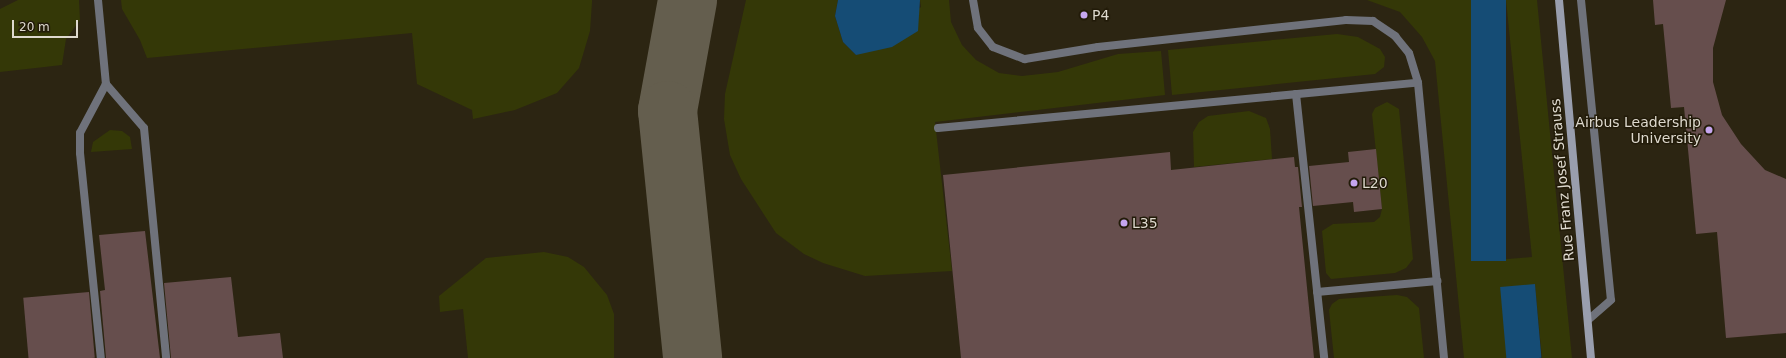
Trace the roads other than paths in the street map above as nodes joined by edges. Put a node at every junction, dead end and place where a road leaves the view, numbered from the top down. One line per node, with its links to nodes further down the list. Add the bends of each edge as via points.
1 (98, 0): 6 (lane)
2 (973, 0): 5 (lane, via 978,28 993,46 1025,59 1098,47 1338,20 1373,21 1395,36 1409,53)
3 (1559, 0): 11 (street, Rue Franz Josef Strauss)
4 (1581, 0): 11 (lane, via 1611,300)
5 (1418, 83): 7 (lane); 9 (lane)
6 (106, 84): 12 (lane, via 80,133); 13 (lane, via 144,128)
7 (1296, 94): 8 (lane); 10 (lane)
8 (938, 128)
9 (1437, 281): 10 (lane); 15 (lane)
10 (1317, 292): 14 (lane)
11 (1588, 320): 16 (street, Rue Franz Josef Strauss)
12 (101, 358)
13 (166, 358)
14 (1324, 358)
15 (1444, 358)
16 (1591, 358)

